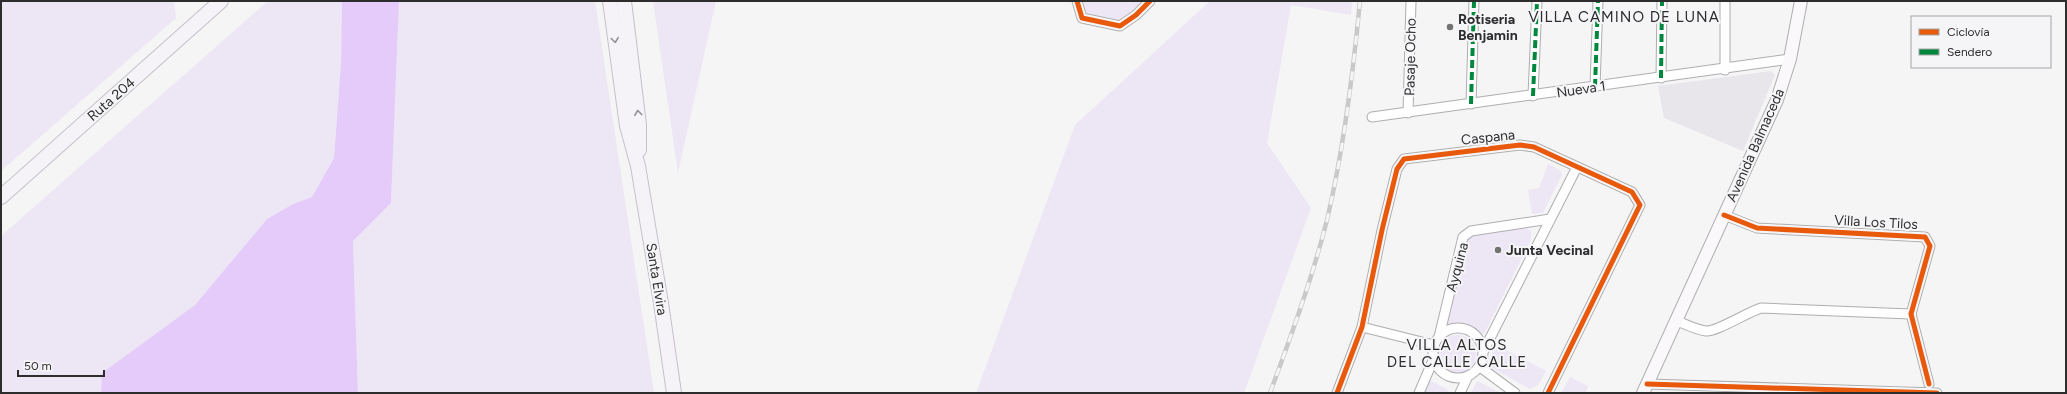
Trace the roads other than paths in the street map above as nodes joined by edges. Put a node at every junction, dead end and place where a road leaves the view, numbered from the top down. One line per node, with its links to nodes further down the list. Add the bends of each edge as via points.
1 (221, 1): 23 (main road, Ruta 204)
2 (610, 1): 21 (main road, Santa Elvira, one-way to 21, via 627,126)
3 (624, 1): 21 (main road, Santa Elvira, one-way to 3, via 639,125)
4 (1077, 1): 5 (street, via 1082,18 1120,26)
5 (1150, 1)
6 (1411, 1): 19 (street, Pasaje Ocho)
7 (1474, 1): 18 (street)
8 (1537, 1): 17 (street)
9 (1598, 1): 16 (street)
10 (1662, 1): 15 (street)
11 (1725, 1): 14 (street)
12 (1801, 1): 13 (main road, Avenida Balmaceda)
13 (1790, 59): 14 (street, Nueva 1); 24 (main road, Avenida Balmaceda, via 1776,100)
14 (1725, 70): 15 (street, Nueva 1)
15 (1661, 78): 16 (street, Nueva 1)
16 (1595, 87): 17 (street, Nueva 1)
17 (1534, 96): 18 (street, Nueva 1)
18 (1471, 104): 19 (street, Nueva 1)
19 (1408, 112): 20 (street, Nueva 1)
20 (1372, 117)
21 (638, 166): 36 (main road, Santa Elvira)
22 (1577, 167): 25 (street); 28 (street, Caspana, via 1534,147 1520,145 1404,159 1397,169); 41 (street, Caspana, via 1632,192 1640,205)
23 (1, 197)
24 (1724, 215): 26 (street, Villa Los Tilos, via 1757,228 1925,237 1930,246); 27 (main road, Avenida Balmaceda)
25 (1550, 219): 29 (street, Ayquina, via 1471,231 1463,237); 30 (street)
26 (1911, 314): 27 (street, via 1761,308 1712,331 1704,331); 34 (street)
27 (1675, 320): 35 (main road, Avenida Balmaceda)
28 (1362, 327): 29 (street); 37 (street, Caspana)
29 (1436, 341): 30 (street, via 1453,328 1461,328 1476,335); 31 (street)
30 (1484, 350): 32 (street)
31 (1434, 358): 33 (street, via 1438,369 1445,374 1454,378); 38 (street)
32 (1480, 367): 33 (street); 40 (street)
33 (1468, 376): 39 (street)
34 (1929, 384)
35 (1645, 388): 42 (street)
36 (674, 393)
37 (1337, 393)
38 (1419, 393)
39 (1460, 393)
40 (1515, 393)
41 (1548, 393)
42 (1937, 393)

